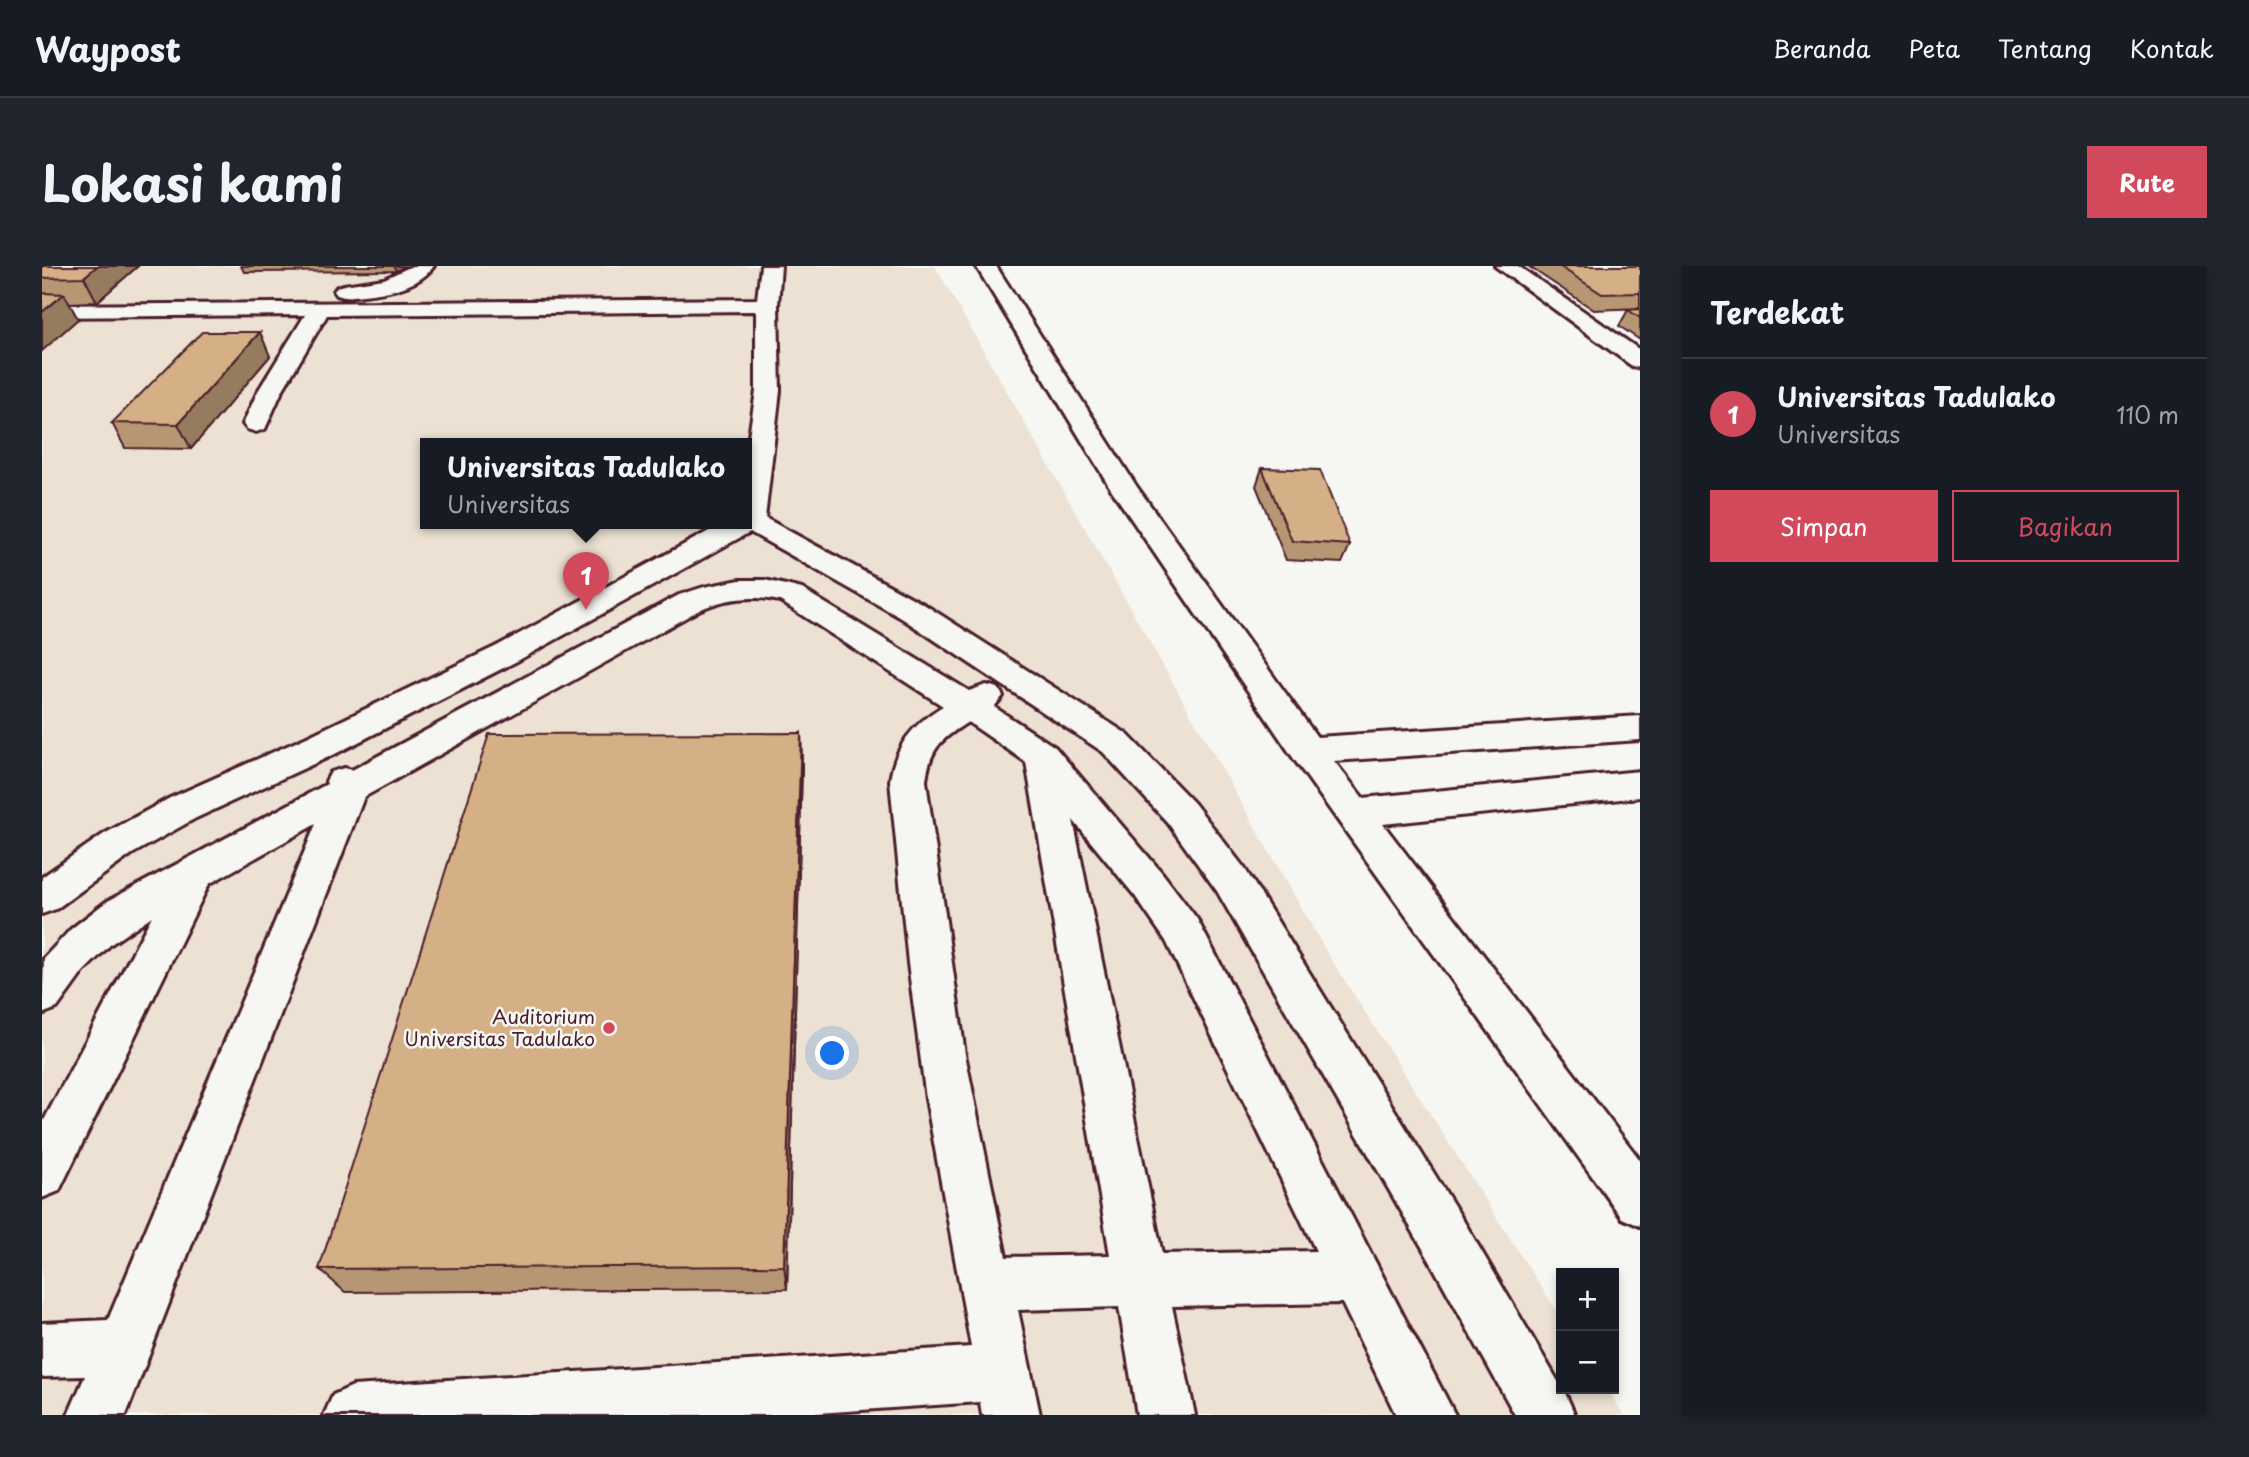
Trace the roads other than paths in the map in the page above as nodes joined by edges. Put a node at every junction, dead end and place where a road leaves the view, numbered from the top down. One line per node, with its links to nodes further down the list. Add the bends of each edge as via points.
1 (424, 266): 7 (street, via 414,276 375,287 263,302)
2 (771, 266): 5 (street)
3 (986, 266): 20 (street, via 1125,489)
4 (1505, 266): 10 (street)
5 (767, 305): 6 (street); 13 (street, via 768,391)
6 (320, 309): 7 (street); 12 (street, via 270,391)
7 (243, 310): 8 (street)
8 (42, 311)
9 (1616, 317): 10 (street)
10 (1581, 320): 11 (street)
11 (1640, 361)
12 (256, 424)
13 (752, 492)
14 (752, 526): 16 (street, via 914,612)
15 (736, 529): 19 (street, via 508,653)
16 (1015, 678): 17 (street); 40 (street, via 1115,743 1181,813 1231,880)
17 (968, 708): 21 (street); 23 (street, via 791,595 741,587 690,603); 32 (street, via 925,734 914,749 908,781 938,1026)
18 (1640, 728): 20 (street)
19 (320, 746): 23 (street); 26 (street, via 183,808 118,844)
20 (1307, 750): 24 (street)
21 (1042, 756): 30 (street, via 1182,931); 31 (street)
22 (1640, 784): 24 (street)
23 (349, 789): 25 (street); 33 (street)
24 (1354, 813): 29 (street)
25 (194, 874): 27 (street, via 88,937); 28 (street)
26 (42, 898)
27 (42, 995)
28 (42, 1174)
29 (1640, 1201)
30 (1356, 1276): 31 (street); 39 (street)
31 (1140, 1281): 32 (street); 38 (street)
32 (986, 1284): 35 (street)
33 (124, 1347): 34 (street); 36 (street)
34 (42, 1350)
35 (1007, 1394): 37 (street)
36 (97, 1415)
37 (353, 1415)
38 (1166, 1415)
39 (1426, 1415)
40 (1546, 1415)

